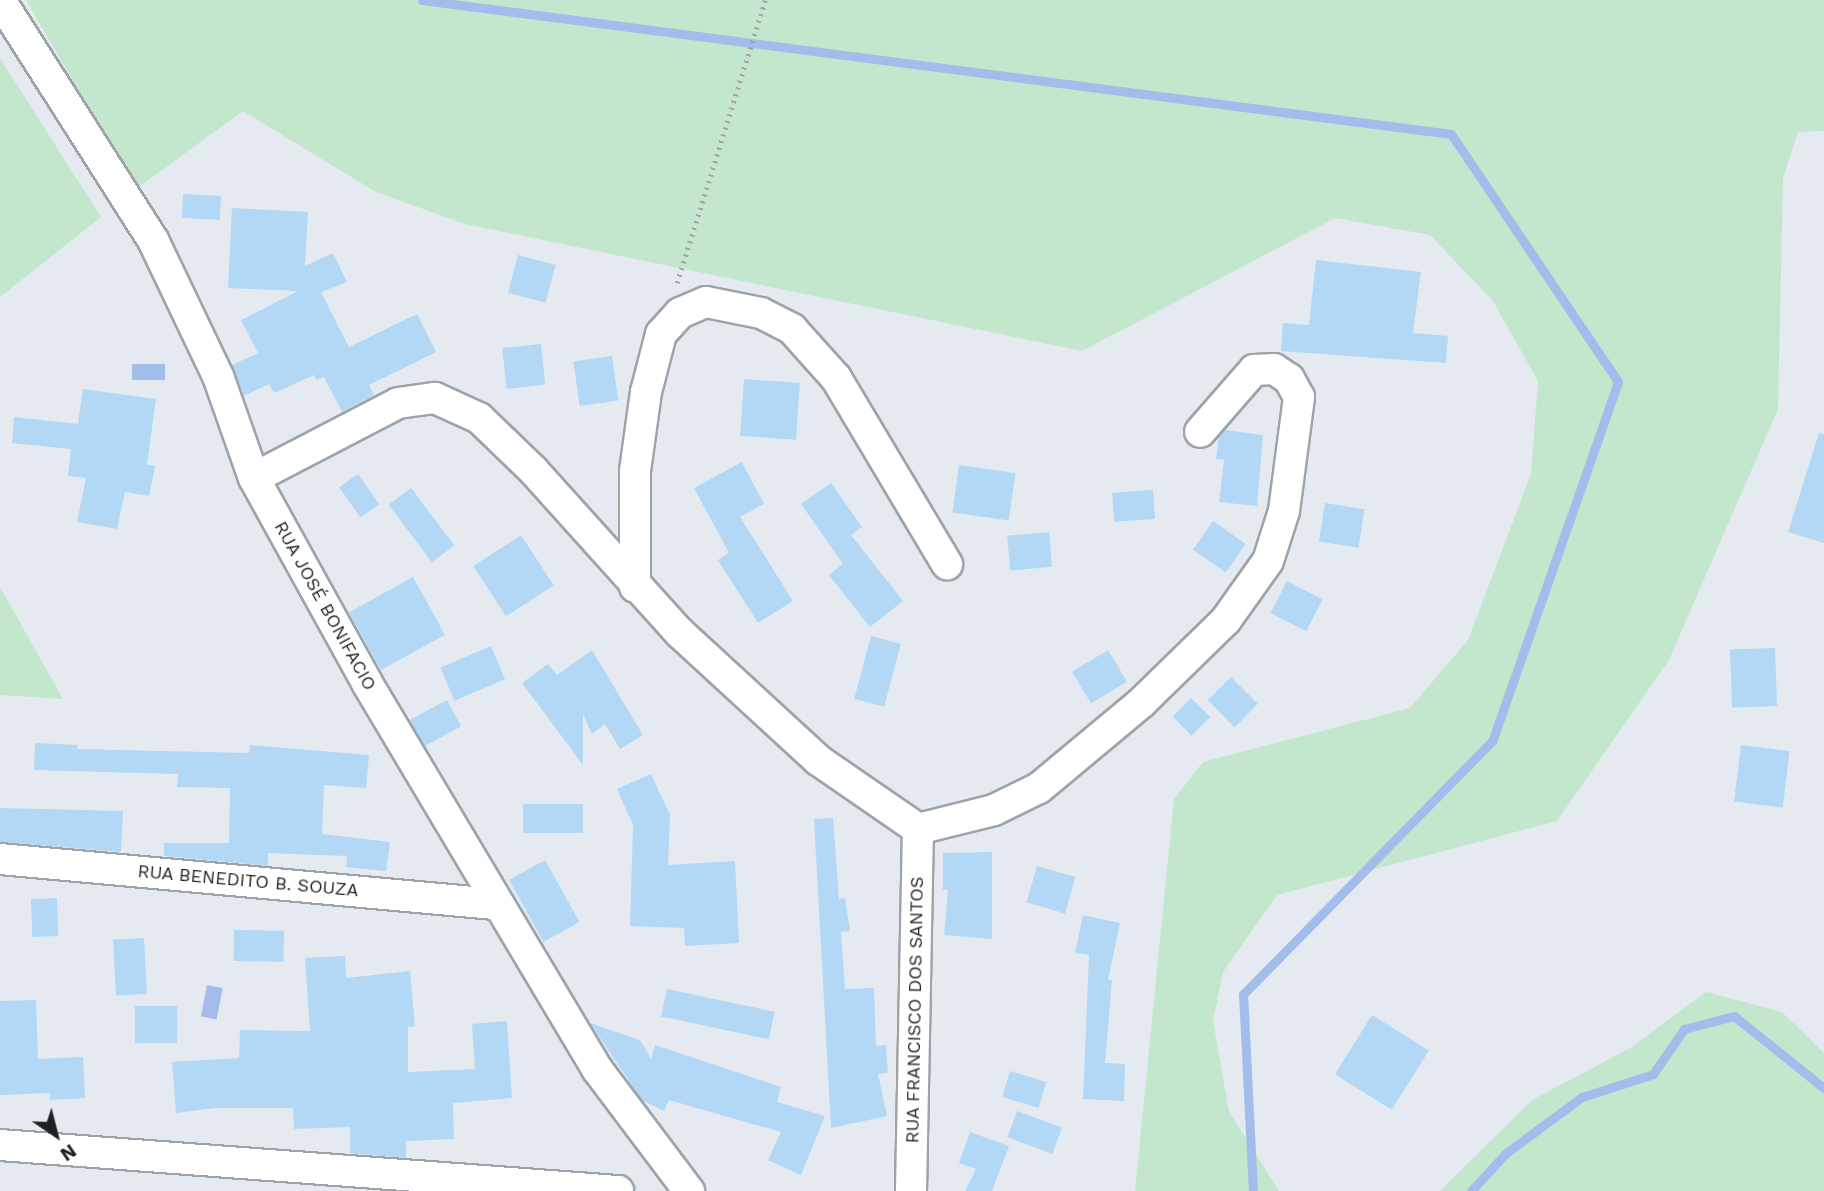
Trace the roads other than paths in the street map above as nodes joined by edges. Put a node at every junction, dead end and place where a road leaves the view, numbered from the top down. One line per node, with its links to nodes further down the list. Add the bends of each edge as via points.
1 (0, 0): 3 (street, RUA JOSÉ BONIFACIO, via 153,240 218,376)
2 (1200, 432): 6 (street, via 1254,370 1273,369 1289,379 1298,397 1284,511 1272,548 1226,620 1140,703 1039,788 994,810)
3 (254, 478): 5 (street, via 398,403 435,398 479,418); 8 (street, RUA JOSÉ BONIFACIO)
4 (947, 564): 5 (street, via 836,378 792,328 761,313 706,302 680,313 661,334 646,392 635,471)
5 (635, 587): 6 (street, via 818,760)
6 (918, 829): 12 (street, RUA FRANCISCO DOS SANTOS)
7 (0, 859): 8 (street, RUA BENEDITO B. SOUZA)
8 (496, 904): 11 (street, RUA JOSÉ BONIFACIO, via 597,1069)
9 (0, 1145): 10 (street)
10 (618, 1191)
11 (689, 1191)
12 (911, 1191)

